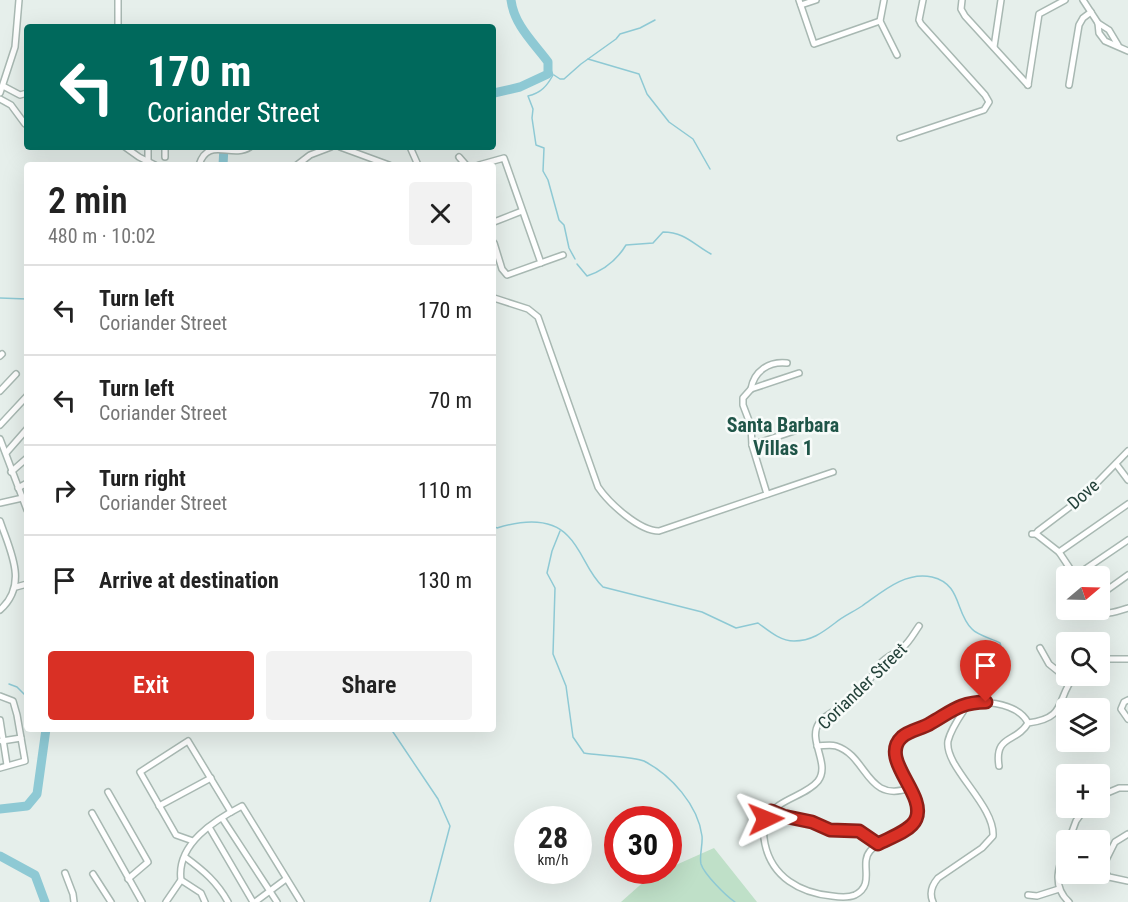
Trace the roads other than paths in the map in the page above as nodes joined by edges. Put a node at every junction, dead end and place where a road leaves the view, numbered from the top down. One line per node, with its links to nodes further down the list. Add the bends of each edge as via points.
1 (19, 0): 19 (street, via 15,47)
2 (118, 0): 14 (street)
3 (816, 0): 10 (street)
4 (884, 0): 12 (street)
5 (923, 0): 26 (street, via 921,24 985,95 989,105)
6 (962, 0): 16 (street, via 965,16)
7 (1001, 0): 16 (street)
8 (1065, 0): 16 (street, via 1039,14 1028,85)
9 (1083, 0): 11 (street)
10 (800, 2): 12 (street, via 814,44)
11 (1091, 12): 13 (street); 20 (street, via 1078,25)
12 (880, 21): 18 (street)
13 (1098, 23): 15 (street, via 1110,30); 15 (street, via 1105,41)
14 (118, 24)
15 (1118, 45): 17 (street)
16 (994, 47)
17 (1128, 51)
18 (897, 56)
19 (3, 76): 21 (street)
20 (1069, 85)
21 (3, 86): 22 (street); 23 (street)
22 (0, 93)
23 (24, 94)
24 (0, 99): 25 (street)
25 (24, 122)
26 (900, 138)
27 (129, 150): 37 (street)
28 (148, 150): 37 (street)
29 (165, 150): 35 (street)
30 (210, 150): 38 (street)
31 (223, 150): 32 (street)
32 (240, 150)
33 (323, 150): 39 (street)
34 (348, 150): 40 (street)
35 (165, 157)
36 (459, 157): 41 (street)
37 (148, 161)
38 (200, 162)
39 (301, 162)
40 (381, 162)
41 (463, 162)
42 (490, 162): 43 (street, via 504,158)
43 (522, 211): 44 (street); 47 (street)
44 (496, 221)
45 (496, 250): 48 (street)
46 (563, 255): 47 (street)
47 (541, 263): 48 (street, via 507,275)
48 (502, 269): 49 (street)
49 (496, 272)
50 (496, 299): 71 (street, via 528,309 538,317 598,487 639,525 659,531)
51 (787, 363): 54 (street, via 778,362 758,371)
52 (799, 373): 54 (street)
53 (16, 374): 55 (street)
54 (751, 389): 61 (street, via 743,398 743,405 751,426)
55 (0, 392)
56 (24, 399): 58 (street)
57 (815, 424): 61 (street)
58 (0, 425)
59 (24, 432): 63 (street)
60 (0, 439): 63 (street)
61 (752, 445): 71 (street)
62 (1128, 451): 65 (street, Dove)
63 (6, 453): 66 (street)
64 (24, 461): 66 (street)
65 (1116, 464): 68 (street); 78 (street, Dove, via 1083,497 1034,534)
66 (11, 472): 70 (street)
67 (833, 472): 71 (street)
68 (1128, 480)
69 (24, 485): 70 (street)
70 (18, 488): 72 (street)
71 (767, 494)
72 (24, 497)
73 (24, 498): 74 (street)
74 (0, 503)
75 (1128, 504): 78 (street)
76 (0, 521): 83 (street, via 14,566)
77 (1128, 540): 80 (street)
78 (1059, 552): 79 (street)
79 (1068, 566)
80 (1090, 566)
81 (1128, 575): 84 (street)
82 (24, 585): 83 (street)
83 (16, 587): 86 (street)
84 (1110, 588)
85 (1128, 608): 87 (street)
86 (0, 610)
87 (1110, 613)
88 (919, 626): 102 (street, Coriander Street, via 902,649 881,663 858,695 817,724)
89 (1040, 648): 92 (street)
90 (1110, 659): 91 (street)
91 (1128, 659)
92 (1056, 670)
93 (1068, 686): 99 (street, via 1055,714 1045,721)
94 (0, 696): 100 (street, via 12,701)
95 (1128, 700): 97 (street, via 1121,709)
96 (968, 704): 99 (street, via 999,705 1022,714); 107 (street, via 957,706 900,739 897,762); 140 (street, via 951,732 948,747 991,820 993,836 938,878 931,892)
97 (1128, 719)
98 (0, 720): 101 (street)
99 (1028, 723): 104 (street, via 999,749)
100 (21, 738): 101 (street); 103 (street, via 25,761)
101 (2, 741): 103 (street)
102 (817, 746): 107 (street, via 844,749 879,787 891,792); 112 (street, Coriander Street, via 821,764 818,780)
103 (7, 765): 105 (street)
104 (999, 766)
105 (0, 768)
106 (212, 778): 111 (street); 111 (street, via 188,741 140,772); 113 (street)
107 (910, 788): 119 (street, via 917,807 916,820)
108 (1128, 788): 110 (street)
109 (108, 792): 123 (street, via 148,862)
110 (1110, 792)
111 (159, 806): 118 (street, via 176,835)
112 (771, 811): 119 (street, via 830,830 859,831); 119 (street, via 763,828 770,862 783,877 813,892 841,897 856,894 866,882 869,852)
113 (231, 812): 115 (street); 124 (street, via 242,806)
114 (92, 813): 123 (street)
115 (222, 818): 116 (street); 129 (street)
116 (209, 827): 118 (street); 137 (street)
117 (1128, 834): 126 (street, via 1115,842 1104,864 1109,877)
118 (193, 842): 120 (street)
119 (878, 844)
120 (185, 857): 125 (street); 136 (street, via 209,874)
121 (65, 873): 131 (street)
122 (93, 874): 132 (street)
123 (128, 879): 133 (street)
124 (286, 879): 129 (street); 139 (street)
125 (181, 880): 134 (street); 135 (street, via 201,893)
126 (1128, 881)
127 (1059, 884): 128 (street)
128 (1059, 889): 130 (street); 141 (street)
129 (270, 890): 137 (street); 138 (street)
130 (1028, 895)
131 (74, 902)
132 (111, 902)
133 (142, 902)
134 (166, 902)
135 (205, 902)
136 (228, 902)
137 (254, 902)
138 (277, 902)
139 (301, 902)
140 (933, 902)
141 (1069, 902)

